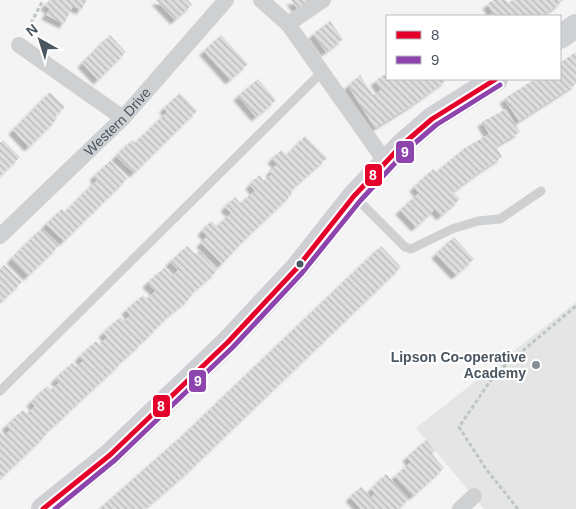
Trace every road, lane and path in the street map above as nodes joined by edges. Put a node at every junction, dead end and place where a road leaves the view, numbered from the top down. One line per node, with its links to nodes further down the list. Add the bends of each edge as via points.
1 (43, 0): 8 (path)
2 (226, 0): 11 (street, Western Drive)
3 (260, 0): 5 (street)
4 (323, 0): 5 (street)
5 (288, 24): 9 (street)
6 (576, 26): 7 (main road)
7 (561, 37)
8 (19, 45): 11 (street)
9 (321, 73): 12 (street); 17 (lane)
10 (494, 80): 12 (main road, via 432,119)
11 (123, 118): 15 (street, Western Drive)
12 (385, 162): 14 (main road)
13 (541, 191): 14 (lane, via 500,219 478,221 452,229 410,249)
14 (354, 196): 19 (main road, via 297,268 228,342 110,455)
15 (0, 236)
16 (576, 306): 21 (path, via 495,374 460,427 486,469)
17 (0, 391)
18 (474, 496): 20 (street)
19 (43, 509)
20 (460, 509)
21 (518, 509)

